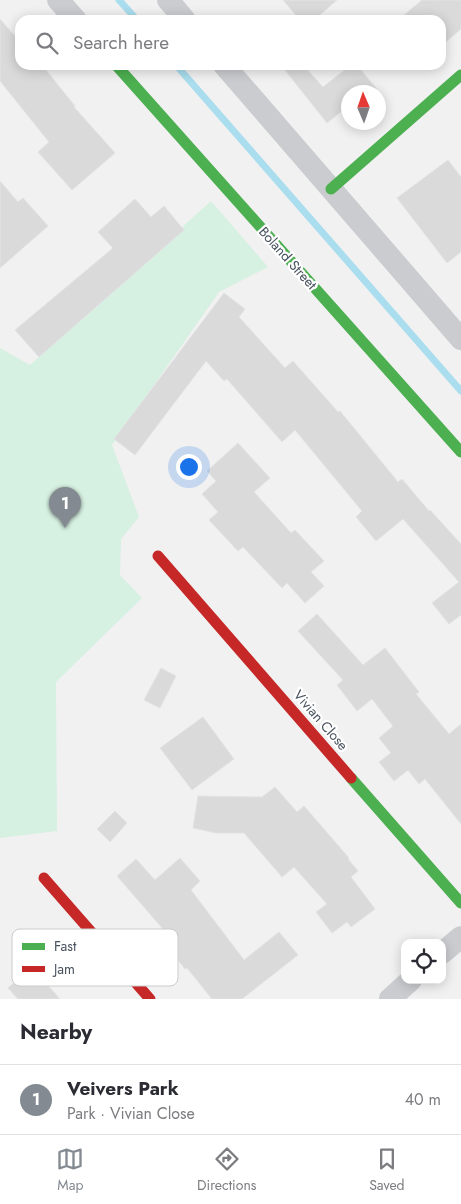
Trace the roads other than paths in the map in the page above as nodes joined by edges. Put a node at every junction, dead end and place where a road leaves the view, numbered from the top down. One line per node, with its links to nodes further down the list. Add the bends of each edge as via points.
1 (58, 0): 3 (street)
2 (168, 0): 4 (street)
3 (72, 15)
4 (181, 15)
5 (120, 70): 10 (street, Boland Street)
6 (228, 70): 8 (street)
7 (461, 75): 8 (street)
8 (331, 189): 9 (street)
9 (461, 339)
10 (461, 452)
11 (158, 556): 13 (street, Vivian Close)
12 (44, 878): 14 (street)
13 (461, 903)
14 (89, 929)
15 (461, 937): 16 (street)
16 (446, 950)
17 (407, 984): 20 (street)
18 (139, 986): 19 (street)
19 (150, 999)
20 (390, 999)

